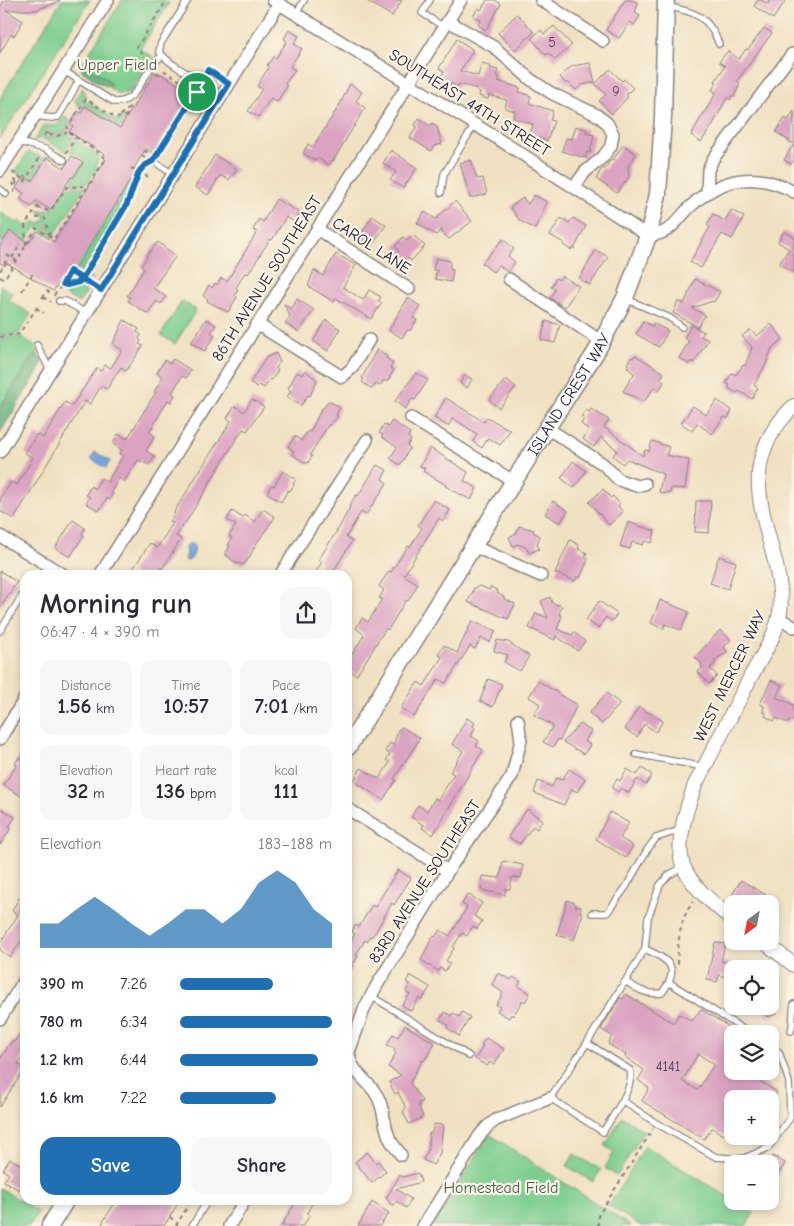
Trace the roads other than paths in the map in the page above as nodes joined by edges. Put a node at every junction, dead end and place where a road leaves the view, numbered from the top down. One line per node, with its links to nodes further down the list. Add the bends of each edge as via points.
1 (108, 0): 15 (street)
2 (188, 0): 14 (lane, via 159,47)
3 (304, 0): 9 (lane)
4 (430, 0): 10 (lane, via 422,13)
5 (462, 0): 10 (street, 86TH AVENUE SOUTHEAST)
6 (541, 0): 11 (street)
7 (278, 1): 9 (street, SOUTHEAST 44TH STREET); 19 (street)
8 (666, 3): 12 (lane, via 696,14 710,26); 33 (main road, ISLAND CREST WAY, via 658,194)
9 (296, 14): 18 (street, SOUTHEAST 44TH STREET)
10 (446, 24): 18 (street, 86TH AVENUE SOUTHEAST); 26 (street, via 494,47 551,93 607,122 613,134 611,146)
11 (604, 42)
12 (719, 44)
13 (792, 54): 28 (street, via 713,158 708,170)
14 (162, 56): 16 (lane, via 198,79); 17 (lane, via 153,63 127,100 114,102)
15 (64, 71): 17 (lane); 20 (street)
16 (203, 78): 19 (lane, via 208,70); 25 (lane, via 153,161)
17 (79, 80): 20 (lane, via 55,118)
18 (409, 82): 21 (street, SOUTHEAST 44TH STREET); 32 (street, 86TH AVENUE SOUTHEAST)
19 (229, 84): 25 (street)
20 (35, 116): 22 (street)
21 (476, 124): 26 (street, SOUTHEAST 44TH STREET); 30 (lane, via 444,174)
22 (18, 142): 23 (lane, via 46,149); 24 (street)
23 (64, 160)
24 (0, 171)
25 (173, 174): 38 (street)
26 (574, 187): 33 (street, SOUTHEAST 44TH STREET)
27 (0, 189): 31 (lane)
28 (707, 192): 29 (street, via 732,181 750,179 778,184); 33 (street, via 669,230)
29 (794, 192)
30 (440, 193)
31 (6, 194)
32 (317, 229): 35 (street, CAROL LANE); 39 (street, 86TH AVENUE SOUTHEAST)
33 (648, 236): 36 (main road, ISLAND CREST WAY)
34 (509, 279): 42 (street)
35 (409, 289)
36 (625, 298): 40 (lane, via 670,318); 42 (main road, ISLAND CREST WAY)
37 (59, 302): 38 (lane, via 65,300)
38 (86, 313): 44 (street)
39 (257, 324): 41 (street, via 342,377 352,368); 55 (street, 86TH AVENUE SOUTHEAST)
40 (682, 327)
41 (369, 340)
42 (602, 342): 47 (main road, ISLAND CREST WAY)
43 (37, 346): 44 (lane)
44 (51, 371): 49 (street)
45 (794, 406): 59 (street, WEST MERCER WAY, via 773,430 762,452 758,476 778,576)
46 (411, 418): 50 (street)
47 (547, 428): 50 (main road, ISLAND CREST WAY); 51 (street, via 603,464 619,480 637,486)
48 (367, 440): 56 (street)
49 (0, 452)
50 (513, 481): 53 (main road, ISLAND CREST WAY)
51 (645, 484)
52 (0, 536): 54 (street)
53 (473, 546): 57 (street); 65 (main road, ISLAND CREST WAY)
54 (56, 570)
55 (103, 570)
56 (283, 570)
57 (541, 576)
58 (20, 599): 61 (lane)
59 (779, 618): 60 (street); 67 (street, WEST MERCER WAY)
60 (794, 627)
61 (0, 631)
62 (20, 706): 64 (street)
63 (518, 720): 71 (street, 83RD AVENUE SOUTHEAST, via 521,740 512,776)
64 (0, 739)
65 (352, 740)
66 (636, 754): 67 (lane)
67 (704, 767): 69 (street, WEST MERCER WAY, via 686,807)
68 (352, 811): 71 (street)
69 (682, 830): 70 (street, WEST MERCER WAY); 73 (lane, via 656,838 607,913)
70 (683, 867): 72 (street, via 701,892); 74 (lane, via 660,885 648,918)
71 (448, 871): 80 (street, 83RD AVENUE SOUTHEAST)
72 (724, 911)
73 (592, 914)
74 (645, 949): 77 (lane); 78 (lane, via 669,963)
75 (775, 950): 76 (street)
76 (794, 965)
77 (625, 981): 78 (lane, via 651,995 662,993); 86 (lane)
78 (670, 983): 83 (lane)
79 (20, 987): 82 (street)
80 (371, 996): 85 (street, 83RD AVENUE SOUTHEAST); 88 (lane)
81 (794, 1004): 84 (lane)
82 (0, 1019)
83 (737, 1025)
84 (791, 1030)
85 (352, 1043)
86 (587, 1043): 90 (lane); 90 (lane, via 631,1073 626,1092 603,1132)
87 (779, 1052): 91 (lane, via 789,1082 790,1118 768,1148 742,1158 716,1157)
88 (469, 1056)
89 (352, 1063): 92 (street, 83RD AVENUE SOUTHEAST, via 376,1093 390,1140)
90 (550, 1098): 96 (street, via 488,1126)
91 (626, 1103)
92 (401, 1155)
93 (63, 1205): 97 (main road)
94 (205, 1205): 98 (lane)
95 (242, 1205): 99 (street)
96 (427, 1225)
97 (50, 1226)
98 (192, 1226)
99 (229, 1226)

